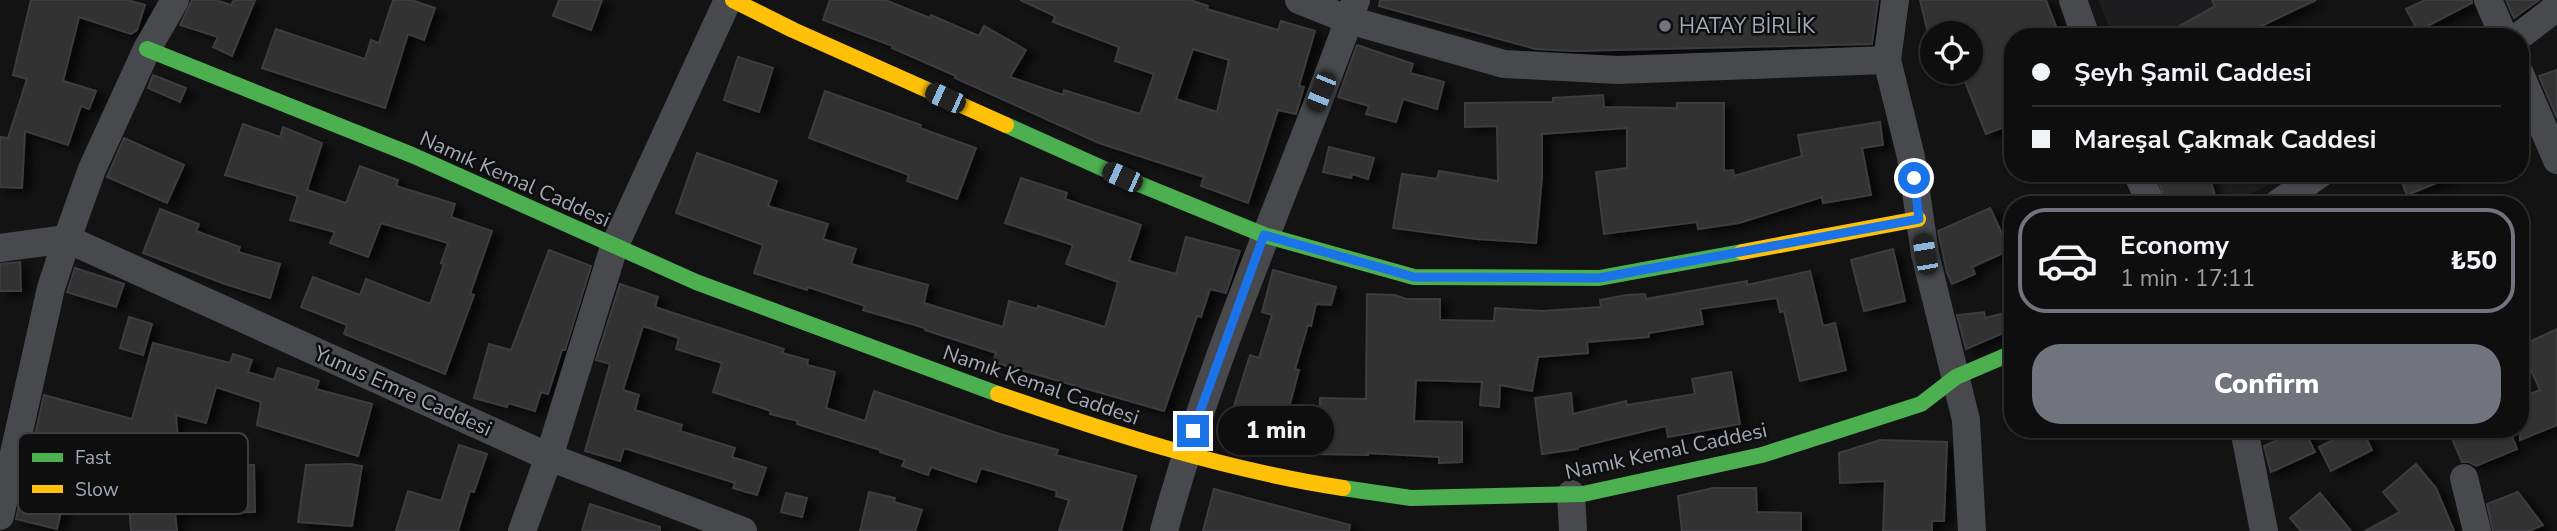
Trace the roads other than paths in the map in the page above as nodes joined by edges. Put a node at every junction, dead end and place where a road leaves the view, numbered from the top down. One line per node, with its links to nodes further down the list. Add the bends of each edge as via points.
1 (176, 0): 12 (street)
2 (730, 0): 19 (street, via 1109,171); 21 (street)
3 (1299, 0): 8 (street)
4 (1895, 0): 13 (street)
5 (2073, 0): 9 (street)
6 (2488, 0): 10 (street)
7 (2557, 7): 11 (street)
8 (1353, 10): 13 (street, via 1504,64 1618,70); 19 (street)
9 (2083, 28)
10 (2500, 28)
11 (2529, 29)
12 (148, 49): 20 (street, via 92,169); 21 (street, Namık Kemal Caddesi, via 412,155)
13 (1887, 60): 18 (street, via 1911,157)
14 (2529, 95): 15 (street)
15 (2557, 160)
16 (2308, 182): 17 (street)
17 (2289, 196)
18 (1919, 219): 19 (street, via 1599,278 1414,277); 24 (street)
19 (1264, 235): 28 (street)
20 (67, 239): 22 (street); 25 (street, via 51,288); 29 (street, Yunus Emre Caddesi)
21 (614, 247): 28 (street, Namık Kemal Caddesi, via 1000,396); 29 (street)
22 (0, 248)
23 (2004, 356): 24 (street, Namık Kemal Caddesi)
24 (1956, 377): 31 (street, Namık Kemal Caddesi, via 1921,404 1762,455); 37 (street, via 1966,420)
25 (19, 433)
26 (18, 436): 32 (street)
27 (2246, 438): 38 (street)
28 (1184, 455): 31 (street, Namık Kemal Caddesi, via 1307,482 1411,498); 35 (street)
29 (549, 457): 33 (street); 34 (street, Yunus Emre Caddesi)
30 (2464, 478): 39 (street)
31 (1570, 494): 36 (street)
32 (0, 516)
33 (522, 531)
34 (743, 531)
35 (1164, 531)
36 (1573, 531)
37 (1972, 531)
38 (2264, 531)
39 (2477, 531)

